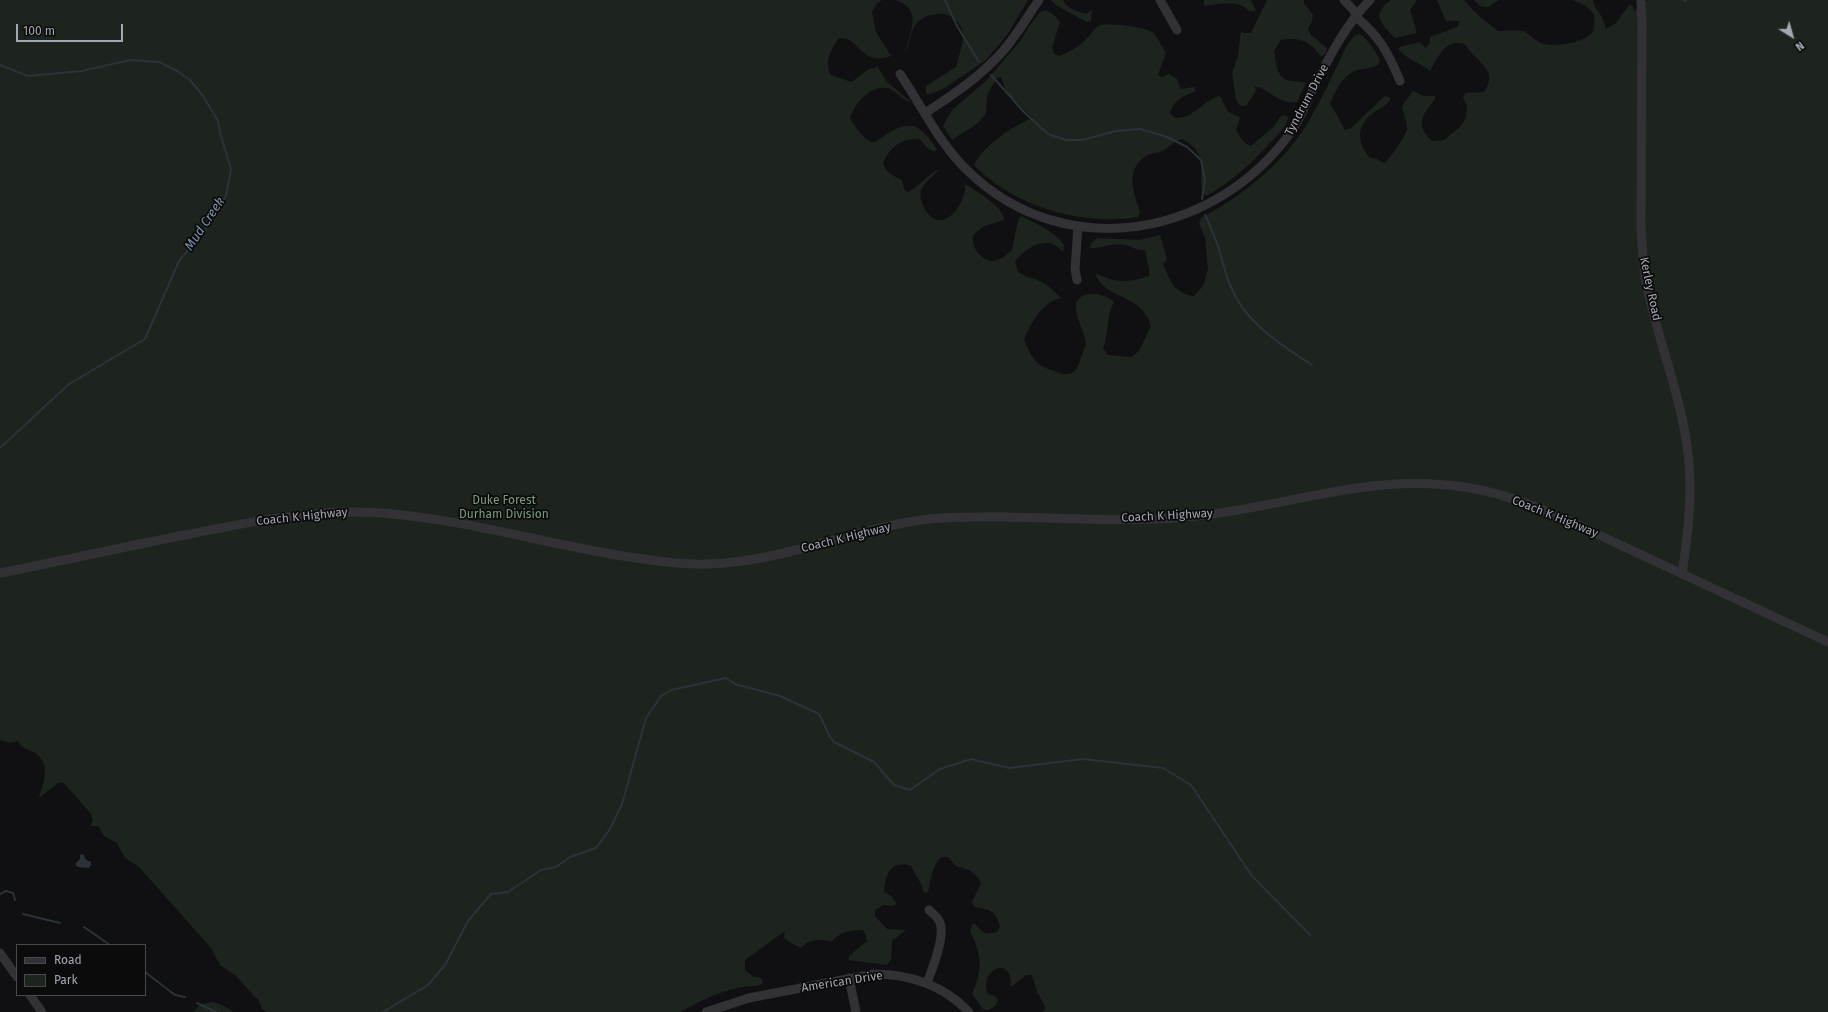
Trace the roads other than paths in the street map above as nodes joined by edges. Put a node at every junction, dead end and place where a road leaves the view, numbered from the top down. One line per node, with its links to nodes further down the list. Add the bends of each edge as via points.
1 (1039, 0): 10 (street, via 992,63)
2 (1160, 0): 7 (street)
3 (1344, 0): 6 (street)
4 (1370, 0): 6 (street, Tyndrum Drive)
5 (1641, 0): 14 (street, Kerley Road, via 1642,248 1648,290 1683,421 1688,454 1689,517)
6 (1356, 15): 9 (street, via 1384,46); 11 (street, Tyndrum Drive, via 1336,47 1294,129 1269,160 1238,186 1207,205 1163,222 1126,228)
7 (1177, 30)
8 (900, 74): 10 (street, Tyndrum Drive)
9 (1400, 81)
10 (926, 113): 11 (street, Tyndrum Drive, via 948,148 977,179 1020,207)
11 (1078, 226): 12 (street, via 1075,269)
12 (1077, 280)
13 (0, 573): 14 (street, Coach K Highway, via 235,525 321,513 404,515 515,534 604,553 662,562 703,564 753,560 882,528 930,519 969,517 1158,520 1223,513 1367,486 1425,483 1468,488 1548,511)
14 (1682, 574): 15 (street, Coach K Highway)
15 (1828, 642)
16 (929, 910): 20 (street, via 938,919 941,930 940,943)
17 (1, 957): 18 (street)
18 (16, 976)
19 (849, 978): 20 (street, American Drive, via 891,974); 23 (street, American Drive, via 749,998); 24 (street)
20 (927, 983): 25 (street, American Drive, via 944,991)
21 (31, 996): 22 (street)
22 (42, 1012)
23 (706, 1012)
24 (856, 1012)
25 (970, 1012)

